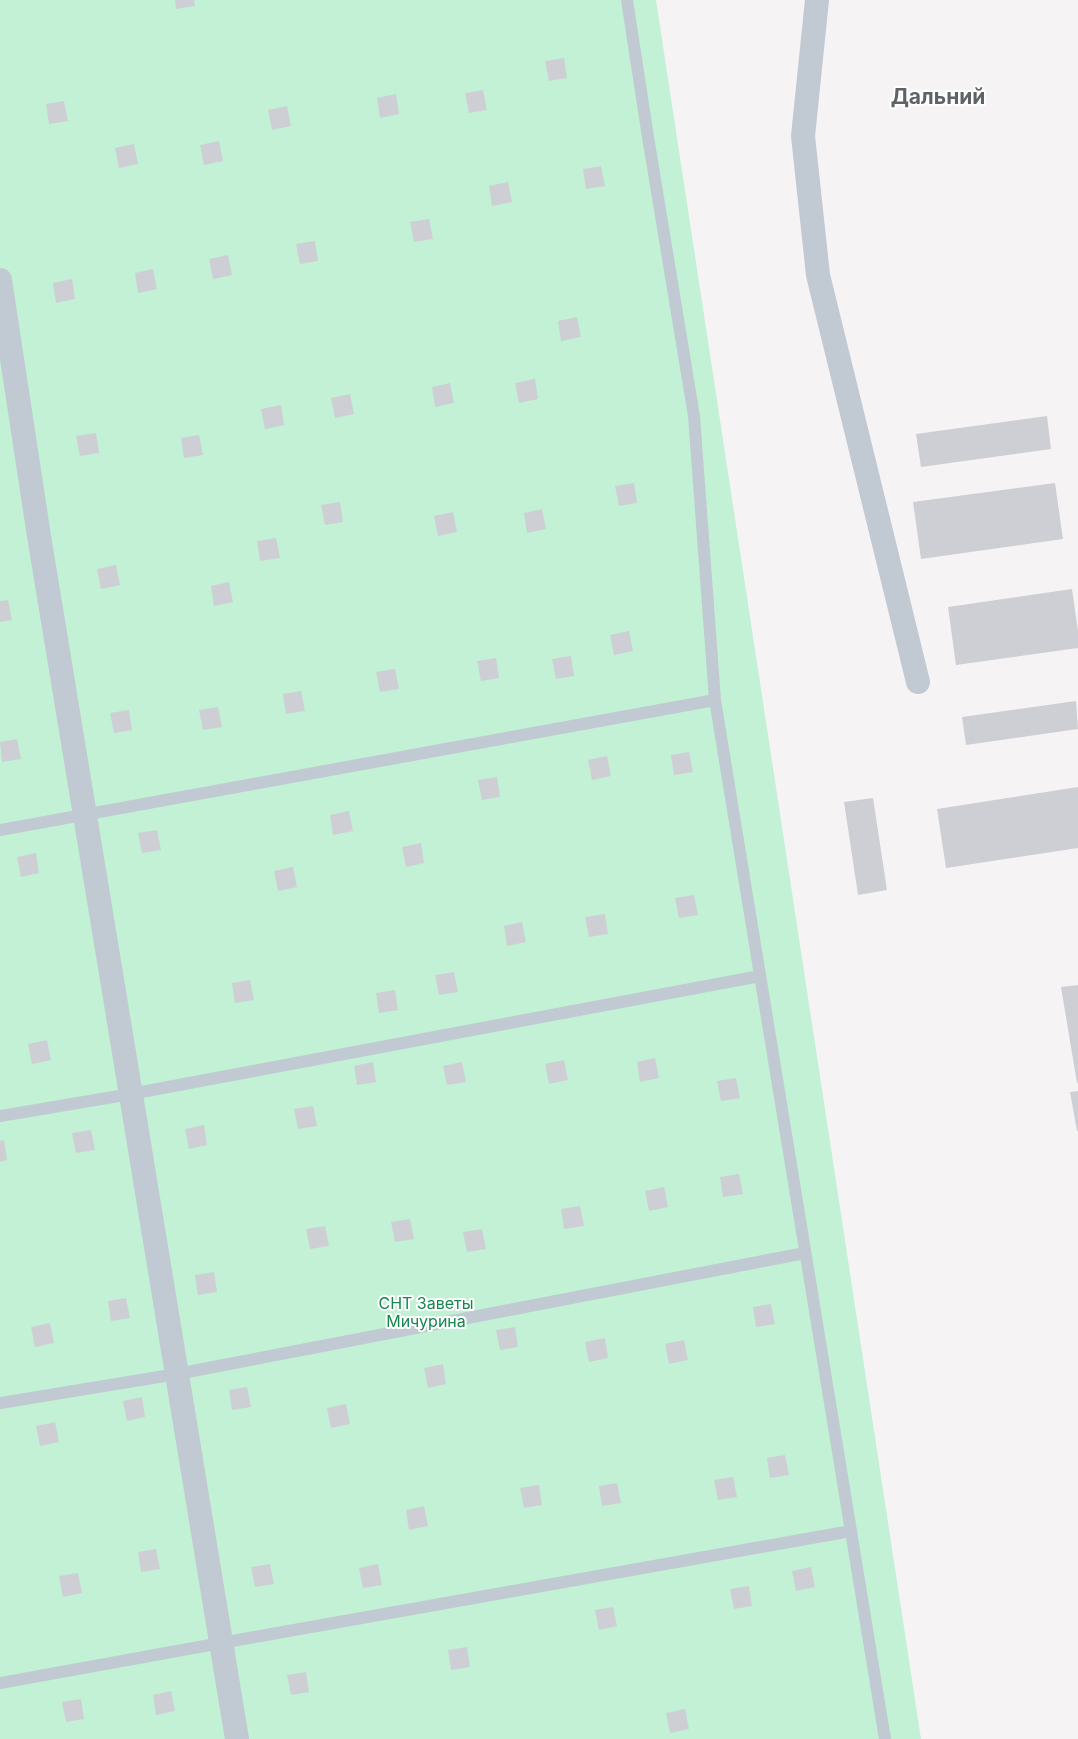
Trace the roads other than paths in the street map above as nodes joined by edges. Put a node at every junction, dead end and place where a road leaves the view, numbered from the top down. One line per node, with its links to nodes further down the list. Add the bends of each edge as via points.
1 (627, 0): 5 (lane, via 694,416)
2 (817, 0): 4 (street, via 803,136 818,275)
3 (0, 280): 6 (street)
4 (918, 682)
5 (715, 700): 6 (lane); 8 (lane)
6 (85, 815): 7 (lane); 9 (street)
7 (0, 830)
8 (760, 976): 9 (lane); 11 (lane)
9 (131, 1094): 10 (lane); 12 (street)
10 (0, 1116)
11 (805, 1253): 12 (lane); 14 (lane)
12 (177, 1374): 13 (lane); 15 (street)
13 (0, 1403)
14 (851, 1531): 15 (lane); 18 (lane)
15 (221, 1642): 16 (lane); 17 (street)
16 (0, 1684)
17 (237, 1739)
18 (885, 1739)

